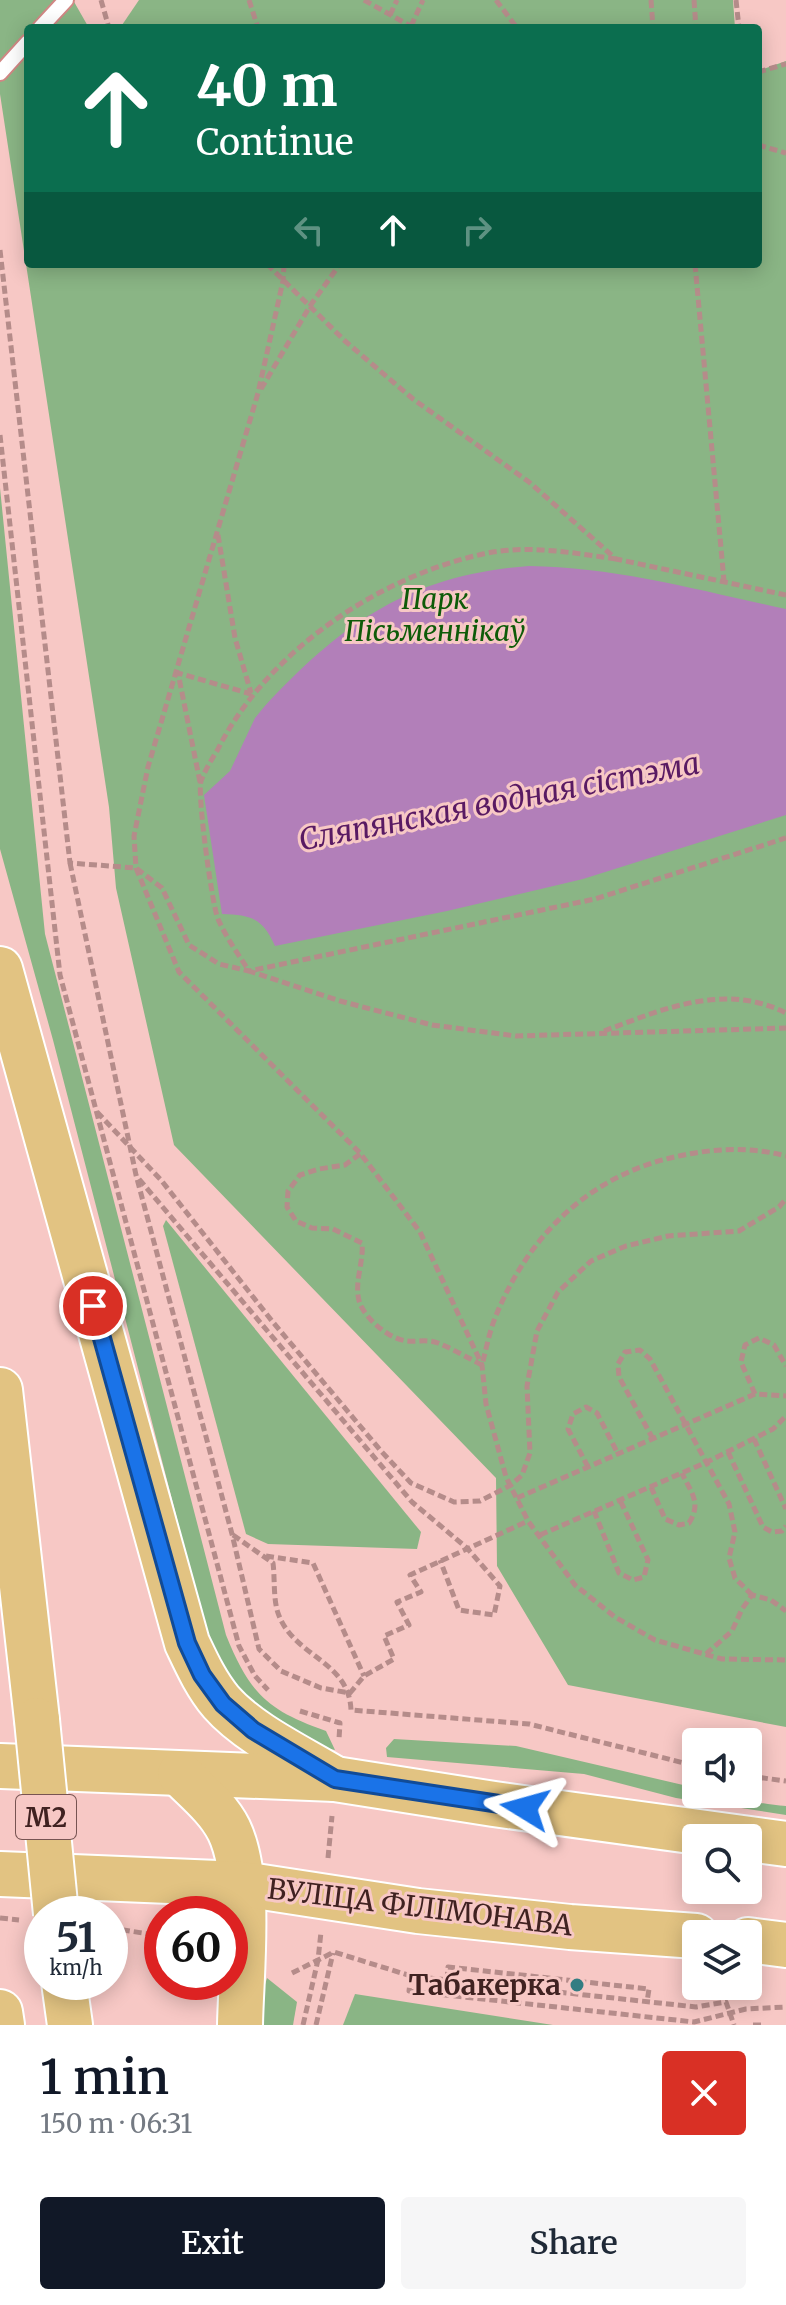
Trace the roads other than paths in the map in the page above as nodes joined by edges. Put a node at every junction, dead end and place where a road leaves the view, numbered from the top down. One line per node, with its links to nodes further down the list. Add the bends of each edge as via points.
1 (66, 0): 2 (lane)
2 (44, 24)
3 (24, 46): 4 (lane)
4 (0, 73)
5 (0, 969): 9 (main road, via 187,1643 223,1704 253,1730)
6 (0, 1390): 13 (main road, М2, bridge)
7 (0, 1766): 8 (main road)
8 (180, 1774): 9 (main road); 12 (main road, via 228,1827)
9 (335, 1779): 10 (main road)
10 (786, 1844)
11 (0, 1874): 12 (main road, ВУЛІЦА ФІЛІМОНАВА)
12 (242, 1884): 14 (main road, ВУЛІЦА ФІЛІМОНАВА, via 418,1911); 21 (main road)
13 (54, 1896)
14 (682, 1935)
15 (762, 1942): 16 (main road)
16 (786, 1945)
17 (67, 2000): 20 (main road)
18 (0, 2012): 19 (main road)
19 (2, 2025)
20 (70, 2025)
21 (240, 2025)

